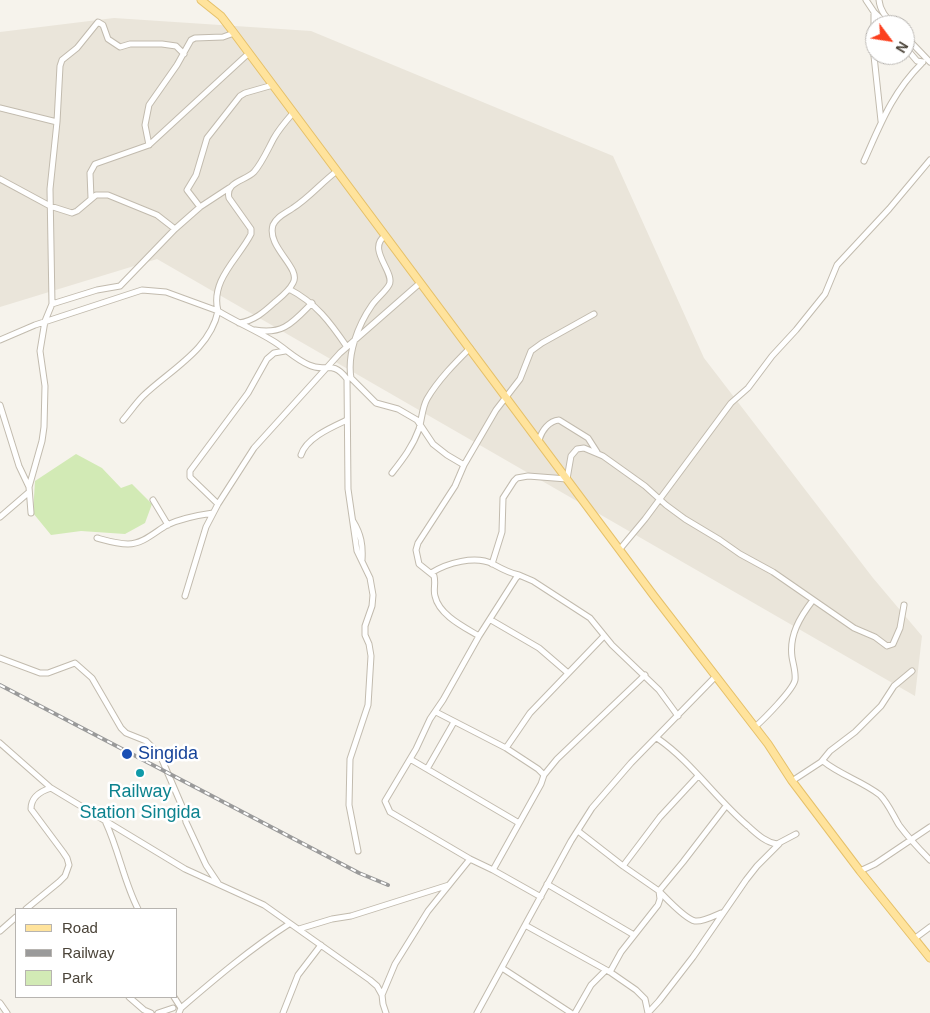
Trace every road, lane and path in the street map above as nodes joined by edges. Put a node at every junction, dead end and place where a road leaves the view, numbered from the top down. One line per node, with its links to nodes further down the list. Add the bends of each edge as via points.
1 (201, 0): 7 (main road, via 221,16)
2 (866, 0): 4 (street)
3 (879, 0): 6 (street)
4 (874, 12): 5 (street); 18 (street)
5 (877, 15)
6 (884, 15)
7 (234, 34): 9 (street, via 192,39); 10 (main road)
8 (915, 46): 12 (street)
9 (184, 54): 17 (street, via 176,46 162,44 120,47 108,39 103,25 98,22 61,63); 19 (street, via 150,105 145,126)
10 (249, 54): 14 (main road); 19 (street)
11 (915, 58): 13 (street)
12 (929, 61): 13 (street)
13 (922, 63): 18 (street, via 899,89)
14 (273, 86): 16 (main road); 27 (street, via 240,96 207,138 196,175 187,190)
15 (0, 108): 17 (street)
16 (293, 113): 22 (main road); 24 (street, via 257,168)
17 (57, 122): 26 (street)
18 (881, 122): 21 (street)
19 (149, 145): 25 (street, via 95,164 90,172)
20 (930, 160): 58 (street, via 837,265 825,294 748,388 731,403)
21 (864, 161)
22 (336, 170): 29 (main road); 31 (street, via 274,224 274,241 295,274 295,281)
23 (0, 179): 26 (street)
24 (229, 188): 27 (street); 34 (street, via 229,198 252,234 226,272 218,290)
25 (91, 198): 26 (street, via 72,213); 28 (street, via 108,195 157,215)
26 (50, 206): 33 (street)
27 (200, 208): 28 (street)
28 (175, 230): 33 (street, via 120,286)
29 (385, 236): 30 (main road); 39 (street, via 379,248 390,283 366,314)
30 (420, 283): 39 (street); 42 (main road)
31 (289, 288): 32 (street); 37 (street, via 260,316)
32 (312, 303): 38 (street, via 280,330); 41 (street)
33 (52, 304): 36 (street)
34 (218, 311): 36 (street, via 166,292 142,290); 37 (street); 47 (street, via 209,335 144,395)
35 (594, 314): 45 (street, via 534,348 520,379)
36 (45, 321): 40 (street); 56 (street, via 40,351 45,386 44,427)
37 (239, 323): 38 (street)
38 (250, 329): 43 (street)
39 (356, 338): 41 (street); 49 (street, via 350,364 351,378 376,403 398,409)
40 (0, 340)
41 (347, 346): 44 (street)
42 (470, 348): 45 (main road); 49 (street, via 431,393)
43 (285, 351): 44 (street, via 317,368); 59 (street, via 267,359 251,388 190,471 194,482)
44 (328, 366): 48 (street, via 347,379); 59 (street, via 254,448)
45 (506, 397): 50 (main road); 53 (street)
46 (1, 408): 56 (street)
47 (123, 420)
48 (347, 420): 52 (street, via 313,440); 102 (street, via 348,489 357,551 370,578 373,595 365,626 371,656 368,705 350,759 349,805)
49 (420, 423): 53 (street, via 433,444); 54 (street, via 412,445)
50 (538, 440): 51 (street, via 546,427 559,420 588,438); 55 (main road)
51 (597, 453): 55 (street, via 584,448 575,451); 58 (street, via 645,486)
52 (302, 455)
53 (464, 465): 67 (street, via 418,543 418,564)
54 (392, 473)
55 (567, 479): 65 (main road); 66 (street, via 528,476 514,481 503,498 503,525)
56 (29, 490): 60 (street); 62 (street)
57 (152, 500): 63 (street)
58 (659, 500): 65 (street); 70 (street)
59 (218, 504): 61 (street)
60 (31, 513)
61 (213, 513): 63 (street); 69 (street)
62 (0, 517)
63 (168, 525): 64 (street, via 130,544)
64 (98, 538)
65 (620, 549): 79 (main road)
66 (492, 564): 67 (street, via 458,562); 68 (street)
67 (431, 573): 73 (street, via 439,606)
68 (519, 575): 72 (street); 74 (street, via 590,618)
69 (185, 596)
70 (813, 600): 71 (street, via 854,628 889,646 900,628); 83 (street, via 793,635 794,683)
71 (904, 605)
72 (491, 620): 73 (street); 77 (street, via 539,648)
73 (479, 636): 80 (street)
74 (604, 636): 77 (street); 78 (street)
75 (0, 658): 108 (street, via 40,673 75,663 92,678 121,728 146,741 160,755 186,822 206,865)
76 (912, 671): 88 (street, via 890,690 877,710)
77 (568, 672): 86 (street, via 524,720)
78 (645, 676): 81 (street); 90 (street)
79 (716, 676): 81 (street); 83 (main road)
80 (436, 712): 82 (street); 87 (street)
81 (678, 716): 84 (street)
82 (454, 722): 86 (street); 89 (street)
83 (755, 727): 92 (main road)
84 (657, 738): 91 (street); 98 (street, via 604,792)
85 (0, 742): 93 (street)
86 (506, 748): 90 (street)
87 (410, 759): 89 (street); 103 (street, via 385,799 387,807 390,812)
88 (823, 761): 92 (street); 100 (street, via 878,794)
89 (427, 769): 96 (street)
90 (544, 775): 96 (street)
91 (698, 776): 94 (street); 105 (street)
92 (792, 781): 107 (main road)
93 (51, 788): 95 (street); 113 (street, via 36,795 31,809 67,858 68,870 59,882)
94 (726, 806): 101 (street, via 762,838); 111 (street)
95 (105, 822): 108 (street, via 185,869); 114 (street)
96 (519, 823): 106 (street)
97 (930, 826): 100 (street)
98 (578, 831): 105 (street); 109 (street)
99 (796, 834): 101 (street)
100 (911, 839): 104 (street); 107 (street)
101 (779, 844): 115 (street, via 757,866)
102 (358, 851)
103 (470, 859): 106 (street); 110 (street)
104 (930, 860)
105 (623, 866): 111 (street)
106 (493, 870): 112 (street)
107 (860, 871): 123 (main road)
108 (220, 884): 117 (street, via 264,905)
109 (548, 884): 112 (street); 122 (street)
110 (449, 885): 120 (street); 128 (street, via 406,946)
111 (659, 890): 115 (street, via 694,920); 122 (street, via 658,905)
112 (540, 897): 118 (street)
113 (27, 908)
114 (138, 908)
115 (724, 911): 142 (street, via 676,980)
116 (15, 918): 121 (street)
117 (289, 924): 120 (street); 132 (street)
118 (525, 925): 126 (street); 127 (street)
119 (930, 927): 123 (street)
120 (299, 929): 124 (street)
121 (0, 930)
122 (634, 935): 127 (street)
123 (914, 939): 125 (main road)
124 (321, 944): 128 (street, via 374,983); 138 (street, via 298,975)
125 (930, 958)
126 (502, 968): 140 (street); 141 (street)
127 (608, 971): 141 (street, via 591,985); 142 (street, via 642,995)
128 (382, 995): 139 (street)
129 (130, 998): 131 (street)
130 (0, 1003): 133 (street)
131 (143, 1008): 134 (street); 135 (street)
132 (178, 1008): 136 (street); 137 (street)
133 (6, 1013)
134 (138, 1013)
135 (151, 1013)
136 (158, 1013)
137 (169, 1013)
138 (283, 1013)
139 (386, 1013)
140 (476, 1013)
141 (573, 1013)
142 (648, 1013)

